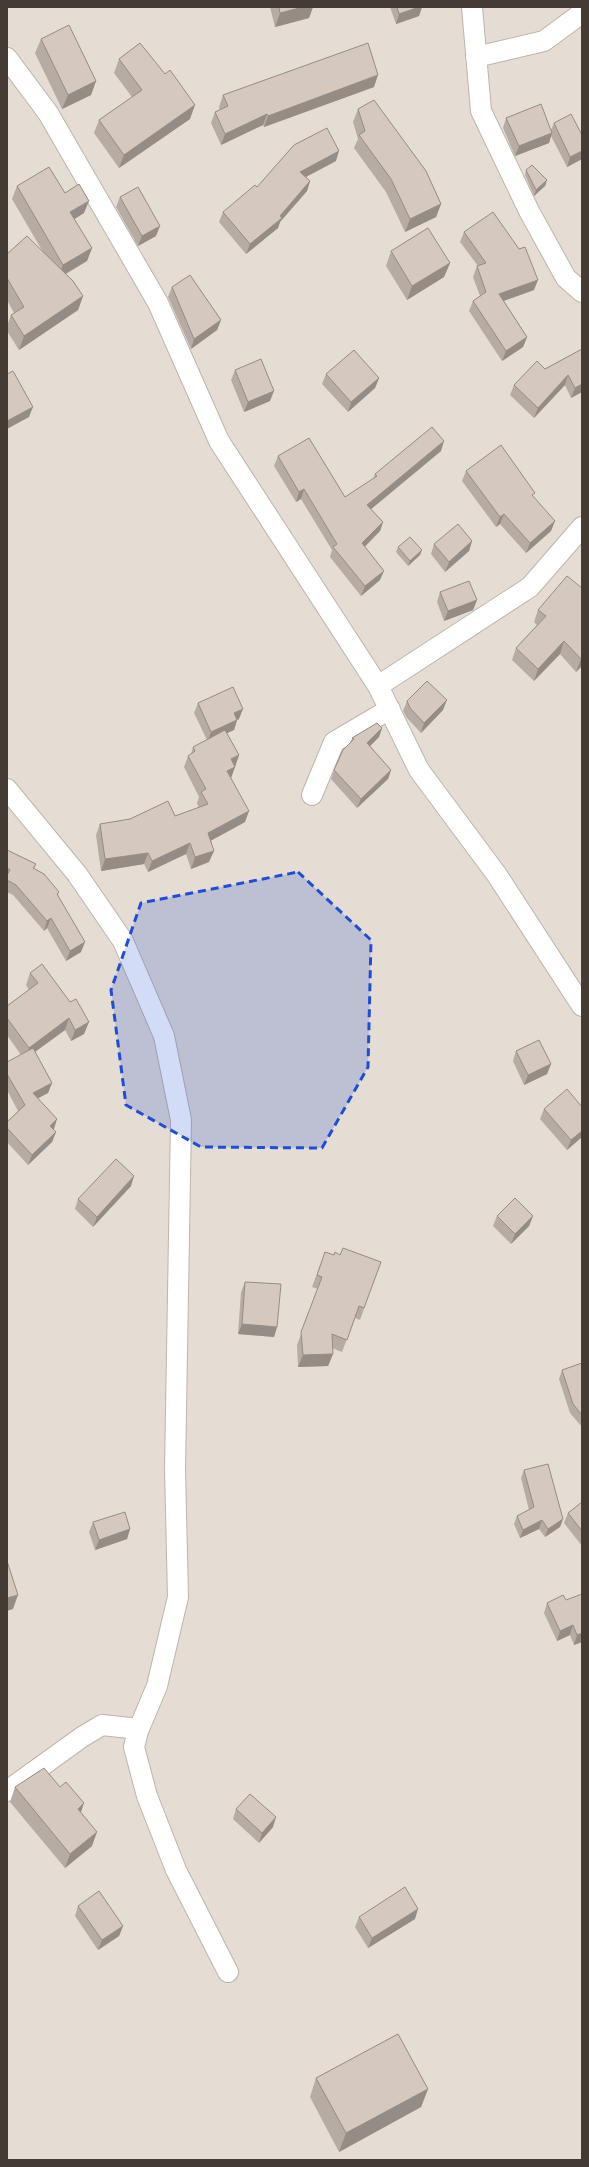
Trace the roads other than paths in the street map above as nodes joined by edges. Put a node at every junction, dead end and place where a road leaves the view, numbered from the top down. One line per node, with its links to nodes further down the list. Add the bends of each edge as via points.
1 (472, 7): 3 (street)
2 (582, 13): 3 (street, via 544,41)
3 (476, 57): 5 (street, via 481,112 529,211 566,278)
4 (7, 58): 7 (street, via 48,113 158,303 219,441)
5 (582, 292)
6 (582, 527): 7 (street, via 530,587)
7 (378, 686): 8 (street)
8 (390, 709): 10 (street, via 334,742); 11 (street, via 419,770 497,875)
9 (7, 790): 12 (street, via 77,874 123,941 164,1036 181,1120 175,1468 178,1597 157,1686)
10 (312, 795)
11 (582, 1006)
12 (139, 1729): 13 (street, via 102,1725); 14 (street, via 134,1747 147,1796 176,1870)
13 (7, 1791)
14 (228, 1972)

